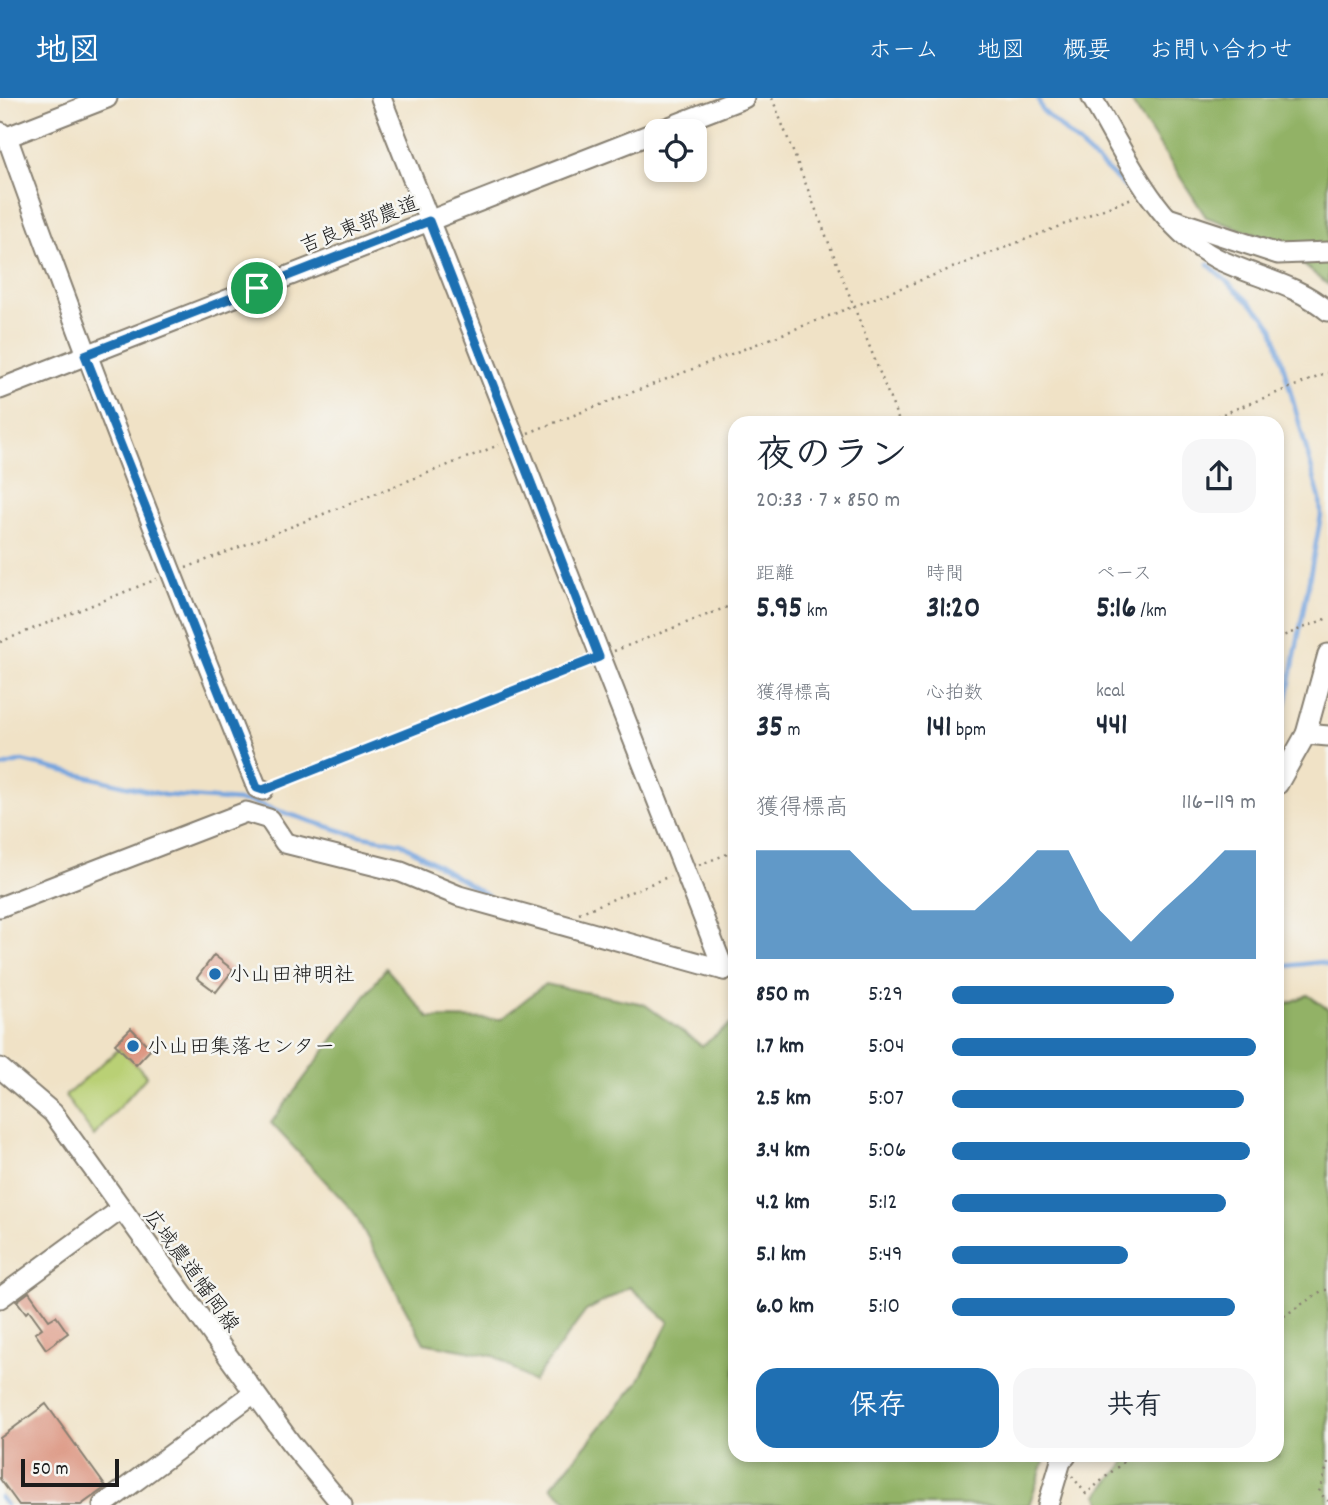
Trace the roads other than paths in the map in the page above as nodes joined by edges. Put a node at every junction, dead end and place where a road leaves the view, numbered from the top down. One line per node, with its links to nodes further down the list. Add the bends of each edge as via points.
1 (107, 98): 6 (street)
2 (381, 98): 9 (street)
3 (744, 98): 5 (street, 吉良東部農道)
4 (1092, 98): 8 (street)
5 (690, 119)
6 (3, 134): 12 (street)
7 (644, 137): 9 (street, 吉良東部農道)
8 (1167, 218): 10 (street, via 1278,254); 11 (street, via 1216,258 1292,288)
9 (429, 221): 12 (street, 吉良東部農道); 19 (street, via 724,970 459,896 401,872 285,843 269,819 247,812)
10 (1328, 252)
11 (1328, 311)
12 (85, 355): 13 (street, 吉良東部農道); 18 (street, via 257,788)
13 (0, 389)
14 (1328, 654): 15 (street)
15 (1306, 734): 16 (street); 17 (street)
16 (1328, 736)
17 (1284, 773)
18 (263, 790)
19 (0, 907)
20 (0, 1068): 21 (street, 広域農道幡岡線, via 53,1113)
21 (120, 1210): 22 (street); 23 (street, 広域農道幡岡線)
22 (0, 1298)
23 (254, 1393): 25 (street); 26 (street, 広域農道幡岡線)
24 (1061, 1462): 27 (street)
25 (103, 1505)
26 (342, 1505)
27 (1048, 1505)

